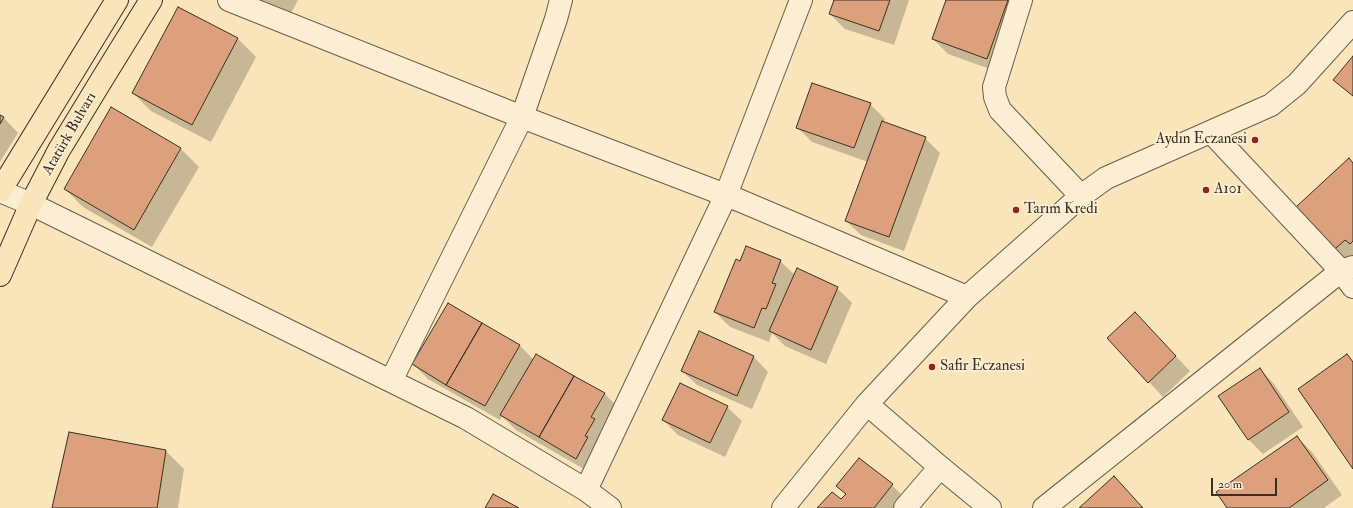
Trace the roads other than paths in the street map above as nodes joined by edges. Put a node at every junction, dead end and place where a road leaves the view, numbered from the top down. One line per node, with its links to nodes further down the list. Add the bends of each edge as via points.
1 (117, 0): 10 (main road, Atatürk Bulvarı)
2 (152, 0): 13 (main road, Atatürk Bulvarı, via 59,150)
3 (229, 0): 8 (street)
4 (561, 0): 8 (street)
5 (802, 0): 11 (street)
6 (1021, 0): 12 (street, via 994,87 995,97 1000,110)
7 (1353, 22): 9 (street, via 1297,84 1271,105)
8 (522, 117): 11 (street); 17 (street)
9 (1211, 132): 12 (street, via 1106,178); 15 (street)
10 (0, 191): 13 (street)
11 (726, 195): 16 (street); 20 (street)
12 (1081, 196): 16 (street)
13 (31, 204): 14 (main road, Atatürk Bulvarı); 17 (street)
14 (0, 275)
15 (1349, 275): 25 (street)
16 (967, 297): 18 (street)
17 (391, 381): 20 (street, via 466,418)
18 (867, 404): 19 (street); 22 (street)
19 (940, 467): 23 (street); 24 (street)
20 (586, 490): 21 (street)
21 (610, 508)
22 (783, 508)
23 (905, 508)
24 (990, 508)
25 (1044, 508)

